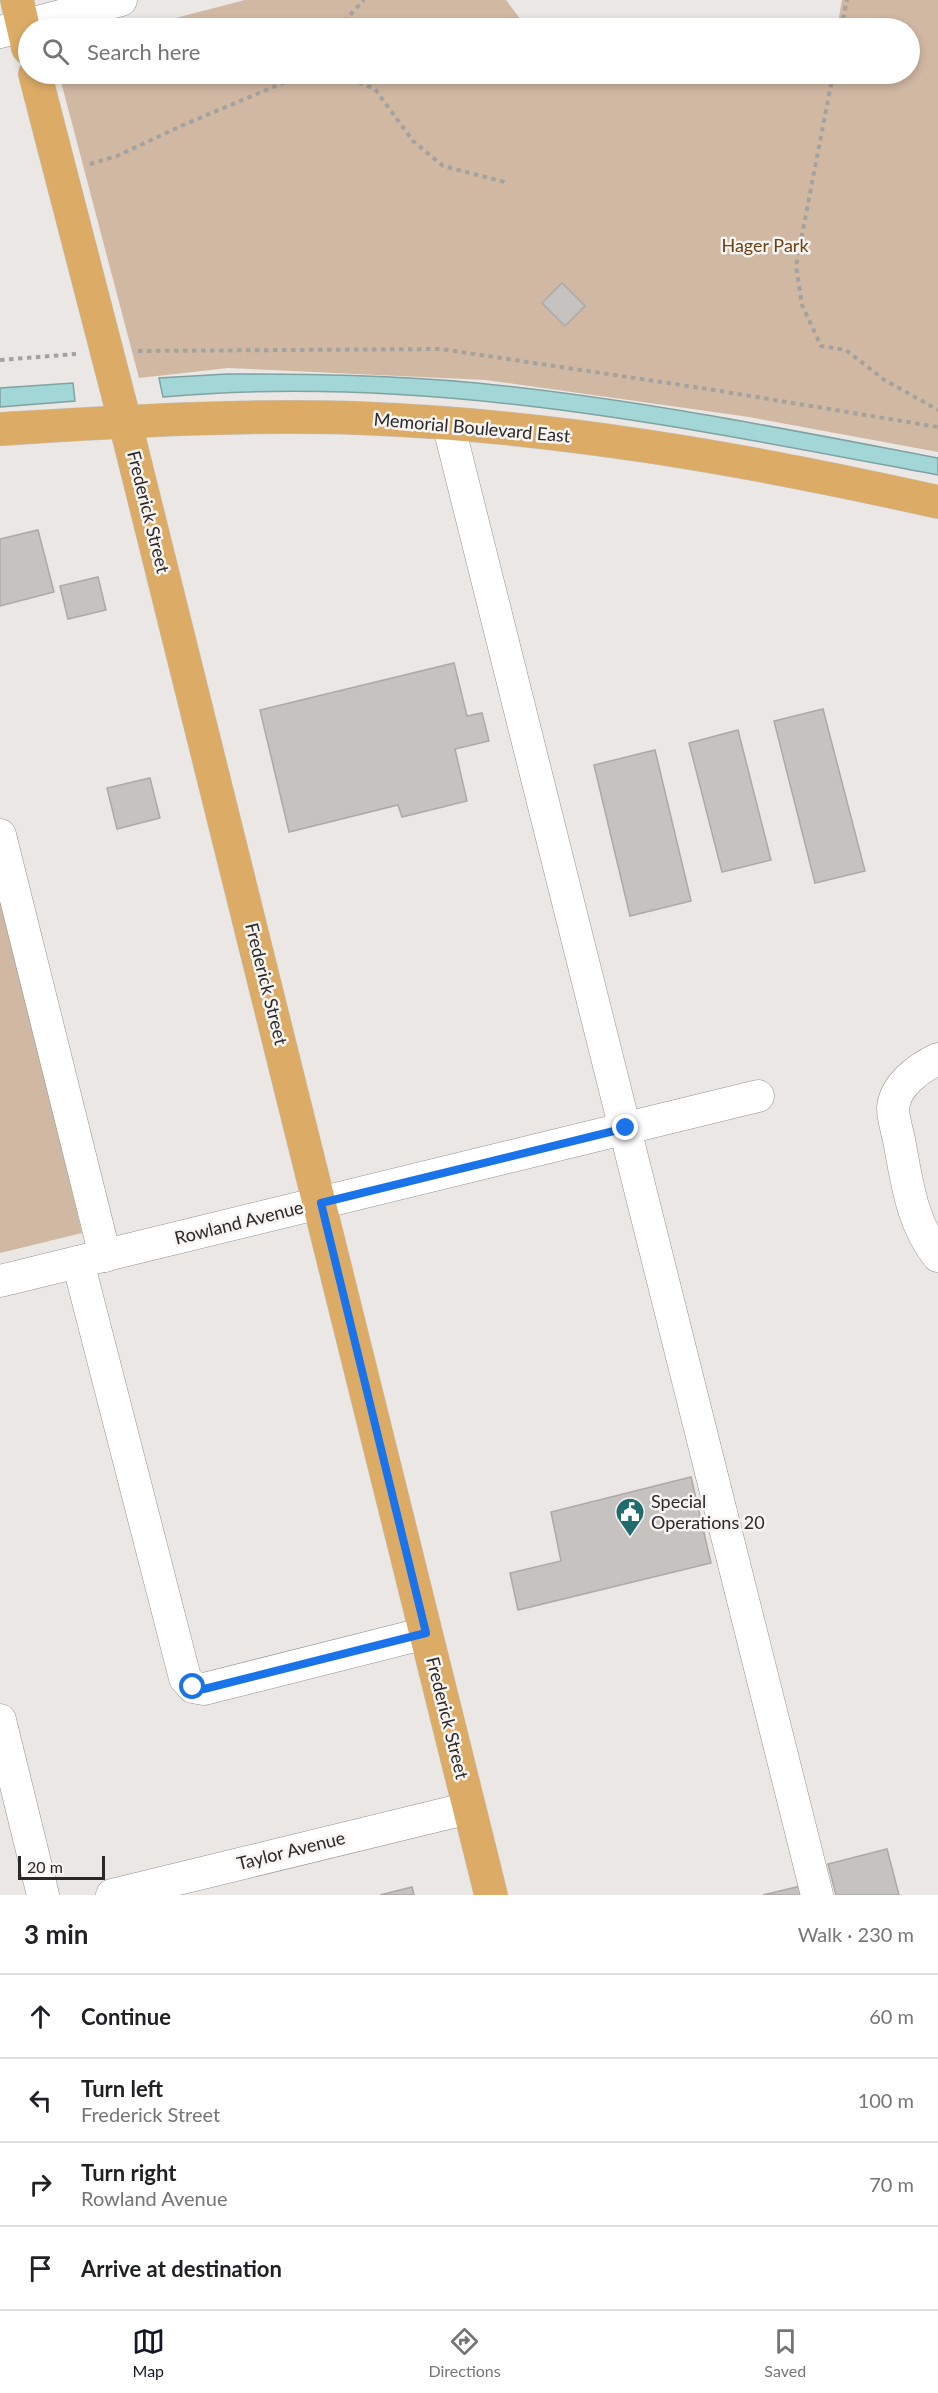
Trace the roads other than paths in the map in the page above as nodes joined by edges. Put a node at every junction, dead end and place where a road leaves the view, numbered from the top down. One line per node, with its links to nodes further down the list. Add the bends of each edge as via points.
1 (121, 0): 2 (street)
2 (49, 18)
3 (37, 84): 4 (main road, Frederick Street)
4 (125, 422): 5 (main road, Memorial Boulevard East, via 263,417); 6 (main road, Memorial Boulevard East); 12 (main road, Frederick Street)
5 (448, 423): 7 (main road, Memorial Boulevard East, via 694,454); 11 (street)
6 (0, 429)
7 (938, 502)
8 (0, 835): 14 (street)
9 (938, 1059): 13 (street, via 910,1077 893,1108 912,1210)
10 (758, 1096): 11 (street, Rowland Avenue)
11 (626, 1128): 12 (street, Rowland Avenue); 22 (street)
12 (321, 1203): 14 (street, Rowland Avenue); 16 (main road, Frederick Street)
13 (938, 1256)
14 (91, 1259): 15 (street, Rowland Avenue); 16 (street, via 184,1678 193,1687 204,1689)
15 (0, 1281)
16 (426, 1633): 18 (main road, Frederick Street)
17 (0, 1720): 19 (street)
18 (469, 1808): 20 (street, Taylor Avenue); 21 (main road, Frederick Street)
19 (43, 1895)
20 (112, 1895)
21 (491, 1895)
22 (817, 1895)

